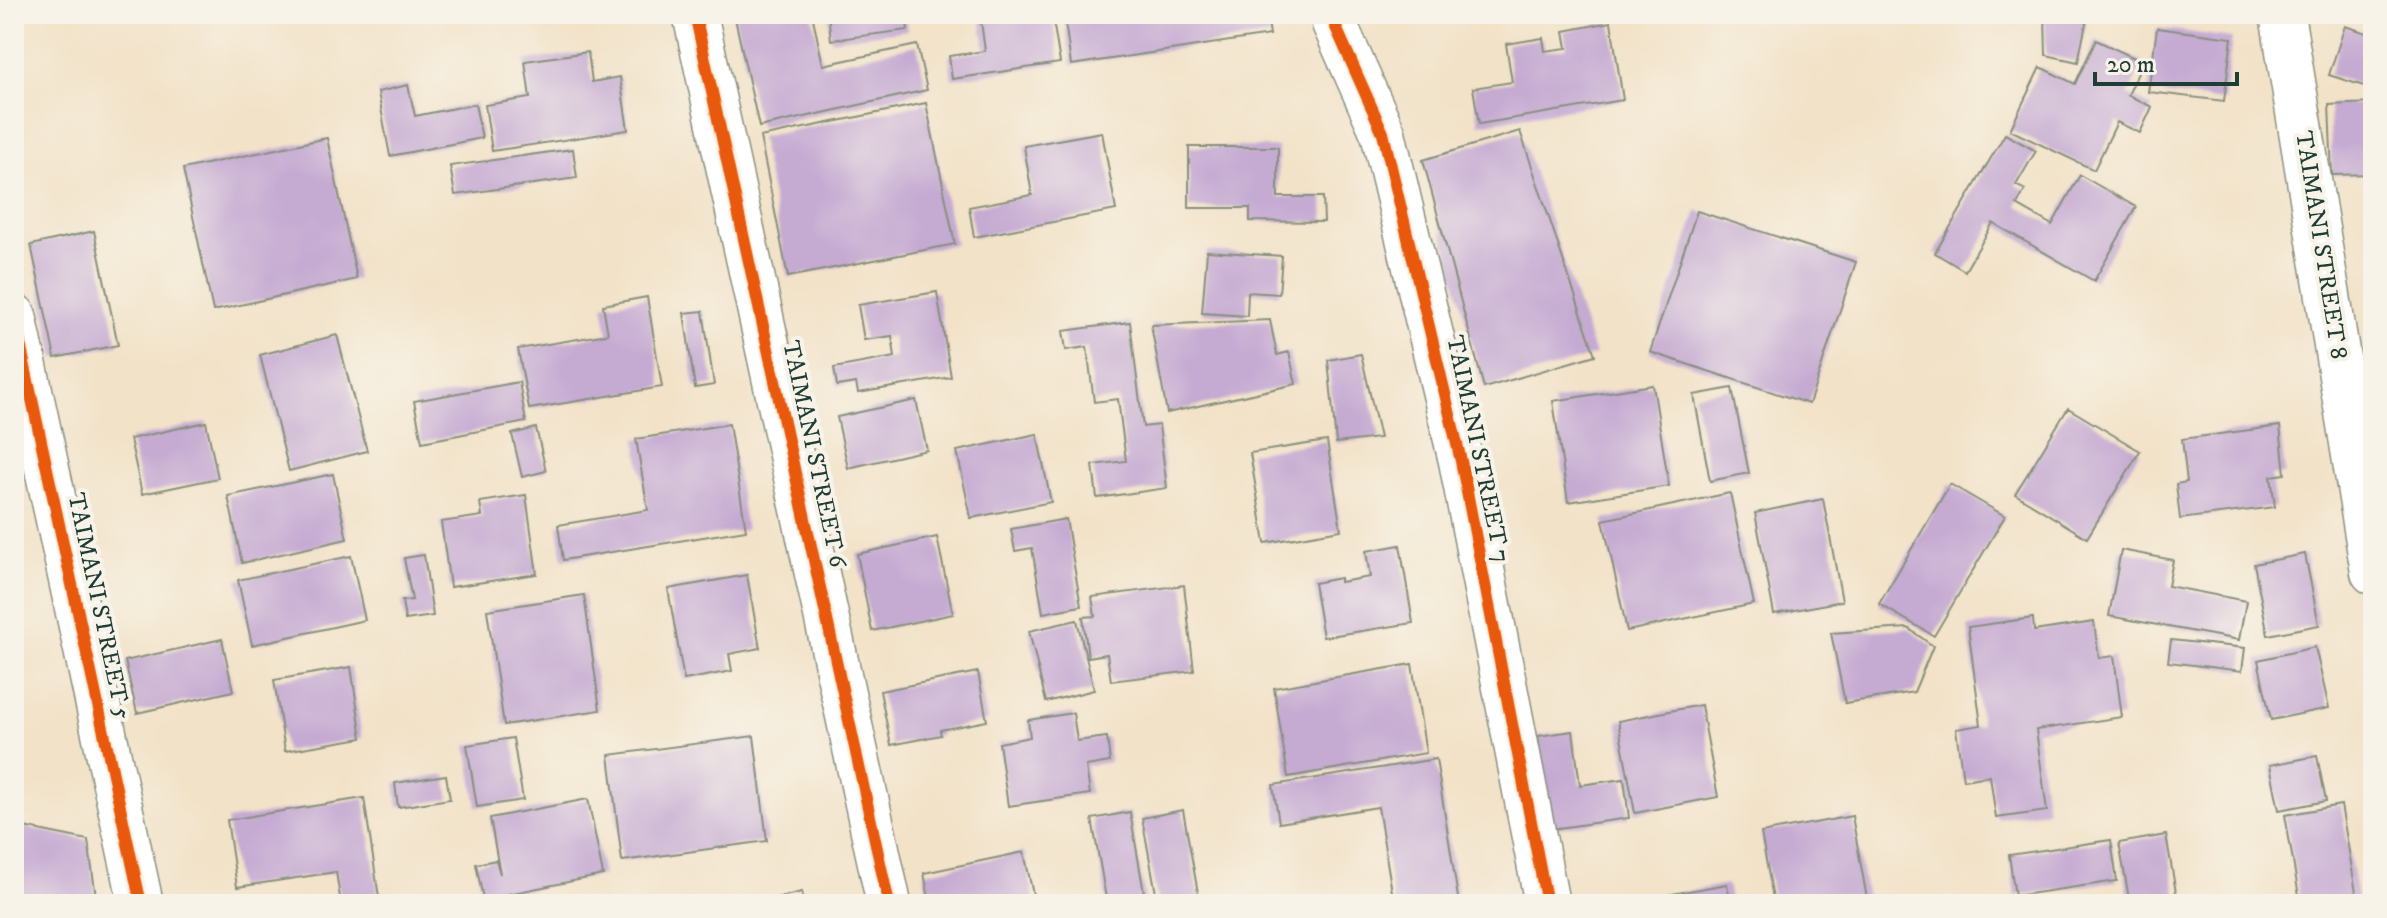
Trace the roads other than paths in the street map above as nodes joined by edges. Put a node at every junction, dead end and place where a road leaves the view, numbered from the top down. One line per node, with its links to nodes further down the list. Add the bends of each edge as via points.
1 (695, 14): 7 (street, TAIMANI STREET 6)
2 (1333, 14): 8 (street, TAIMANI STREET 7, via 1387,148 1461,461)
3 (2282, 14): 5 (street, TAIMANI STREET 8)
4 (14, 316): 6 (street, TAIMANI STREET 5)
5 (2373, 572)
6 (141, 904)
7 (889, 904)
8 (1547, 904)

